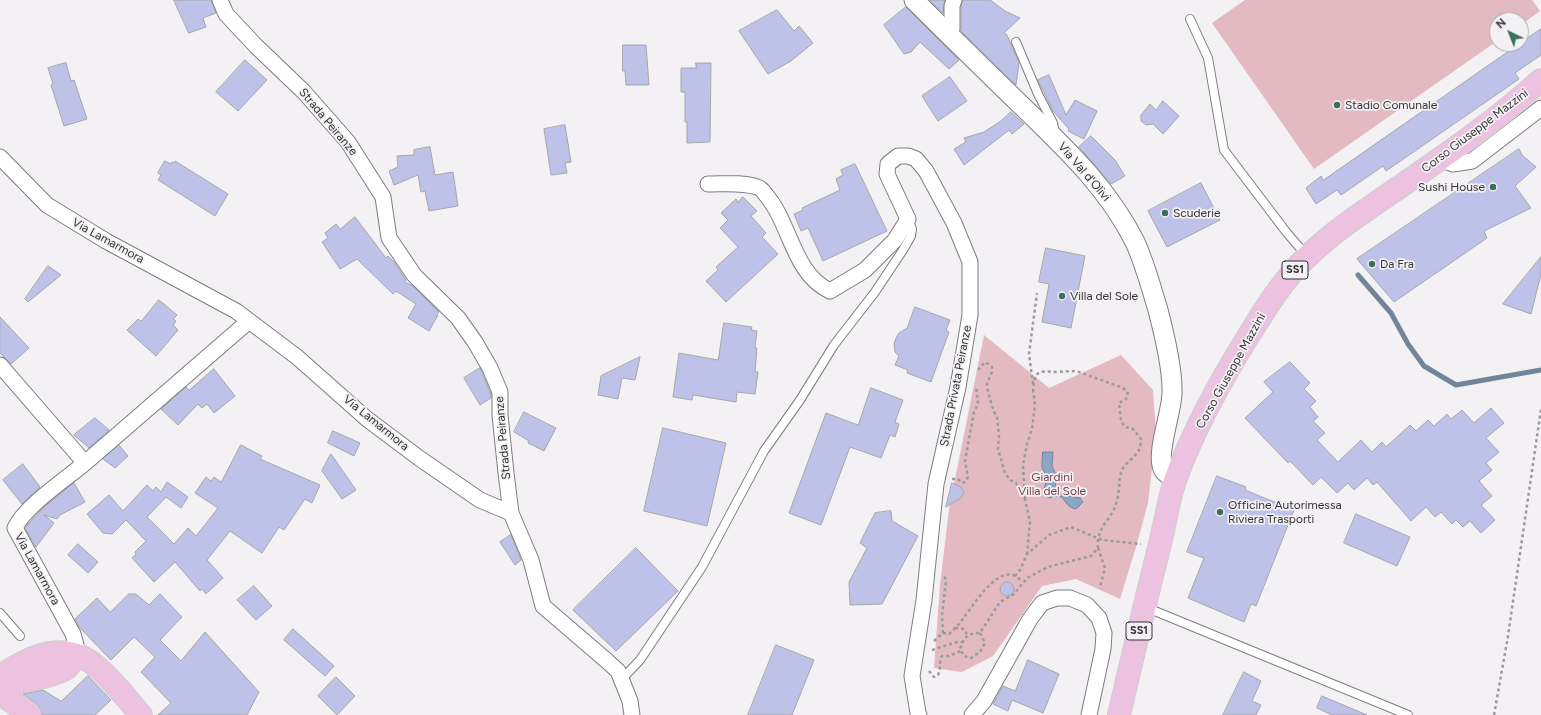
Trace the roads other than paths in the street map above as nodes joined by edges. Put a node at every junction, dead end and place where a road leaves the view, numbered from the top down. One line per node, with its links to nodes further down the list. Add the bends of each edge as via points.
1 (220, 0): 19 (street, Strada Peiranze, via 226,14 304,92 348,142 383,196 389,238 414,275 458,318 490,368 500,392 500,415)
2 (914, 0): 5 (street, Via Val d'Olivi)
3 (954, 0): 5 (street, via 952,29)
4 (1190, 19): 14 (lane, via 1208,58 1224,150)
5 (947, 33): 9 (street, Via Val d'Olivi)
6 (1016, 42): 9 (lane, via 1053,124)
7 (1541, 80): 11 (main road, Corso Giuseppe Mazzini / SS1)
8 (1541, 108): 11 (street, via 1472,161 1453,164)
9 (1053, 137): 18 (street, Via Val d'Olivi, via 1080,163 1109,198 1135,243 1148,274 1171,375 1170,412 1161,452 1161,464 1164,471)
10 (0, 157): 15 (street, Via Lamarmora, via 46,205 106,241 236,311)
11 (1440, 159): 14 (main road, Corso Giuseppe Mazzini / SS1, via 1340,228)
12 (708, 184): 13 (street, via 759,187 771,200 811,277 830,291 865,270 895,240)
13 (908, 219): 25 (lane, via 912,229 911,236 903,250 875,292 834,345 764,451 702,567 640,660); 31 (street, Strada Privata Peiranze, via 887,174 888,164 898,156 916,159 926,171 954,223 970,262 970,315 958,387 936,484 921,647 912,676)
14 (1307, 257): 18 (main road, Corso Giuseppe Mazzini / SS1, via 1287,279 1240,350 1208,407)
15 (249, 321): 17 (street, Via Lamarmora); 19 (street, Via Lamarmora, via 297,357 367,419 419,458 480,500)
16 (0, 365): 17 (street)
17 (86, 463): 23 (street, Via Lamarmora, via 29,509 18,520 15,528 73,634)
18 (1176, 479): 20 (main road, Corso Giuseppe Mazzini / SS1)
19 (511, 513): 25 (street, Strada Peiranze, via 531,560 542,606 618,671)
20 (1144, 606): 34 (main road, SS1); 35 (lane)
21 (0, 613): 22 (lane)
22 (20, 636)
23 (75, 655): 24 (main road, via 56,653 38,656); 26 (main road, via 66,668 56,672); 29 (main road, via 98,669)
24 (0, 677)
25 (621, 680): 30 (street, Strada Peiranze, via 630,701)
26 (0, 684)
27 (0, 693): 28 (main road)
28 (30, 715)
29 (141, 715)
30 (632, 715)
31 (919, 715)
32 (972, 715): 33 (street, via 984,701 1030,619 1042,603 1057,598 1070,598 1087,605 1099,618 1104,633)
33 (1089, 715)
34 (1119, 715)
35 (1408, 715)

